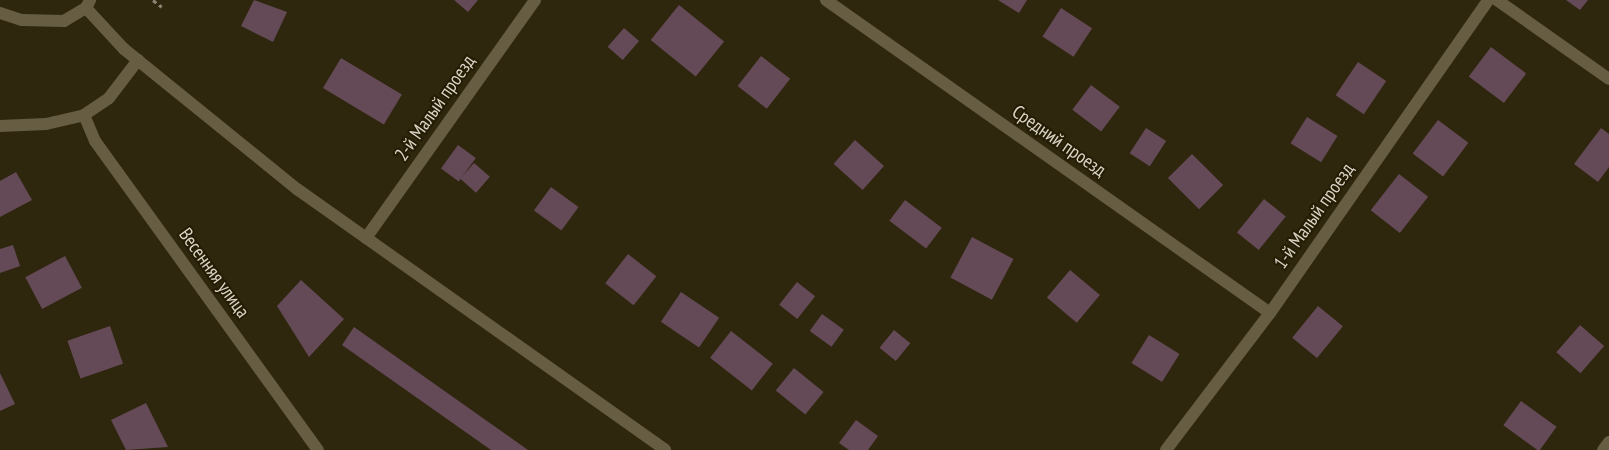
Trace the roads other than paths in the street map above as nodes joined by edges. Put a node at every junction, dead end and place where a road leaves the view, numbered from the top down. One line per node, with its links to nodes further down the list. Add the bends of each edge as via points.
1 (535, 0): 11 (street, 2-й Малый проезд)
2 (826, 0): 12 (street, Средний проезд)
3 (1488, 0): 12 (street, 1-й Малый проезд)
4 (1497, 0): 8 (street)
5 (88, 4): 6 (street, via 64,21 22,20); 7 (street)
6 (0, 13)
7 (138, 60): 9 (street, via 109,98); 11 (street, via 297,189)
8 (1609, 79)
9 (84, 115): 10 (street, via 46,124); 14 (street, Весенняя улица, via 95,141)
10 (0, 126)
11 (366, 238): 15 (street)
12 (1270, 312): 16 (street, 1-й Малый проезд)
13 (1609, 442): 17 (street)
14 (318, 450)
15 (664, 450)
16 (1166, 450)
17 (1603, 450)

